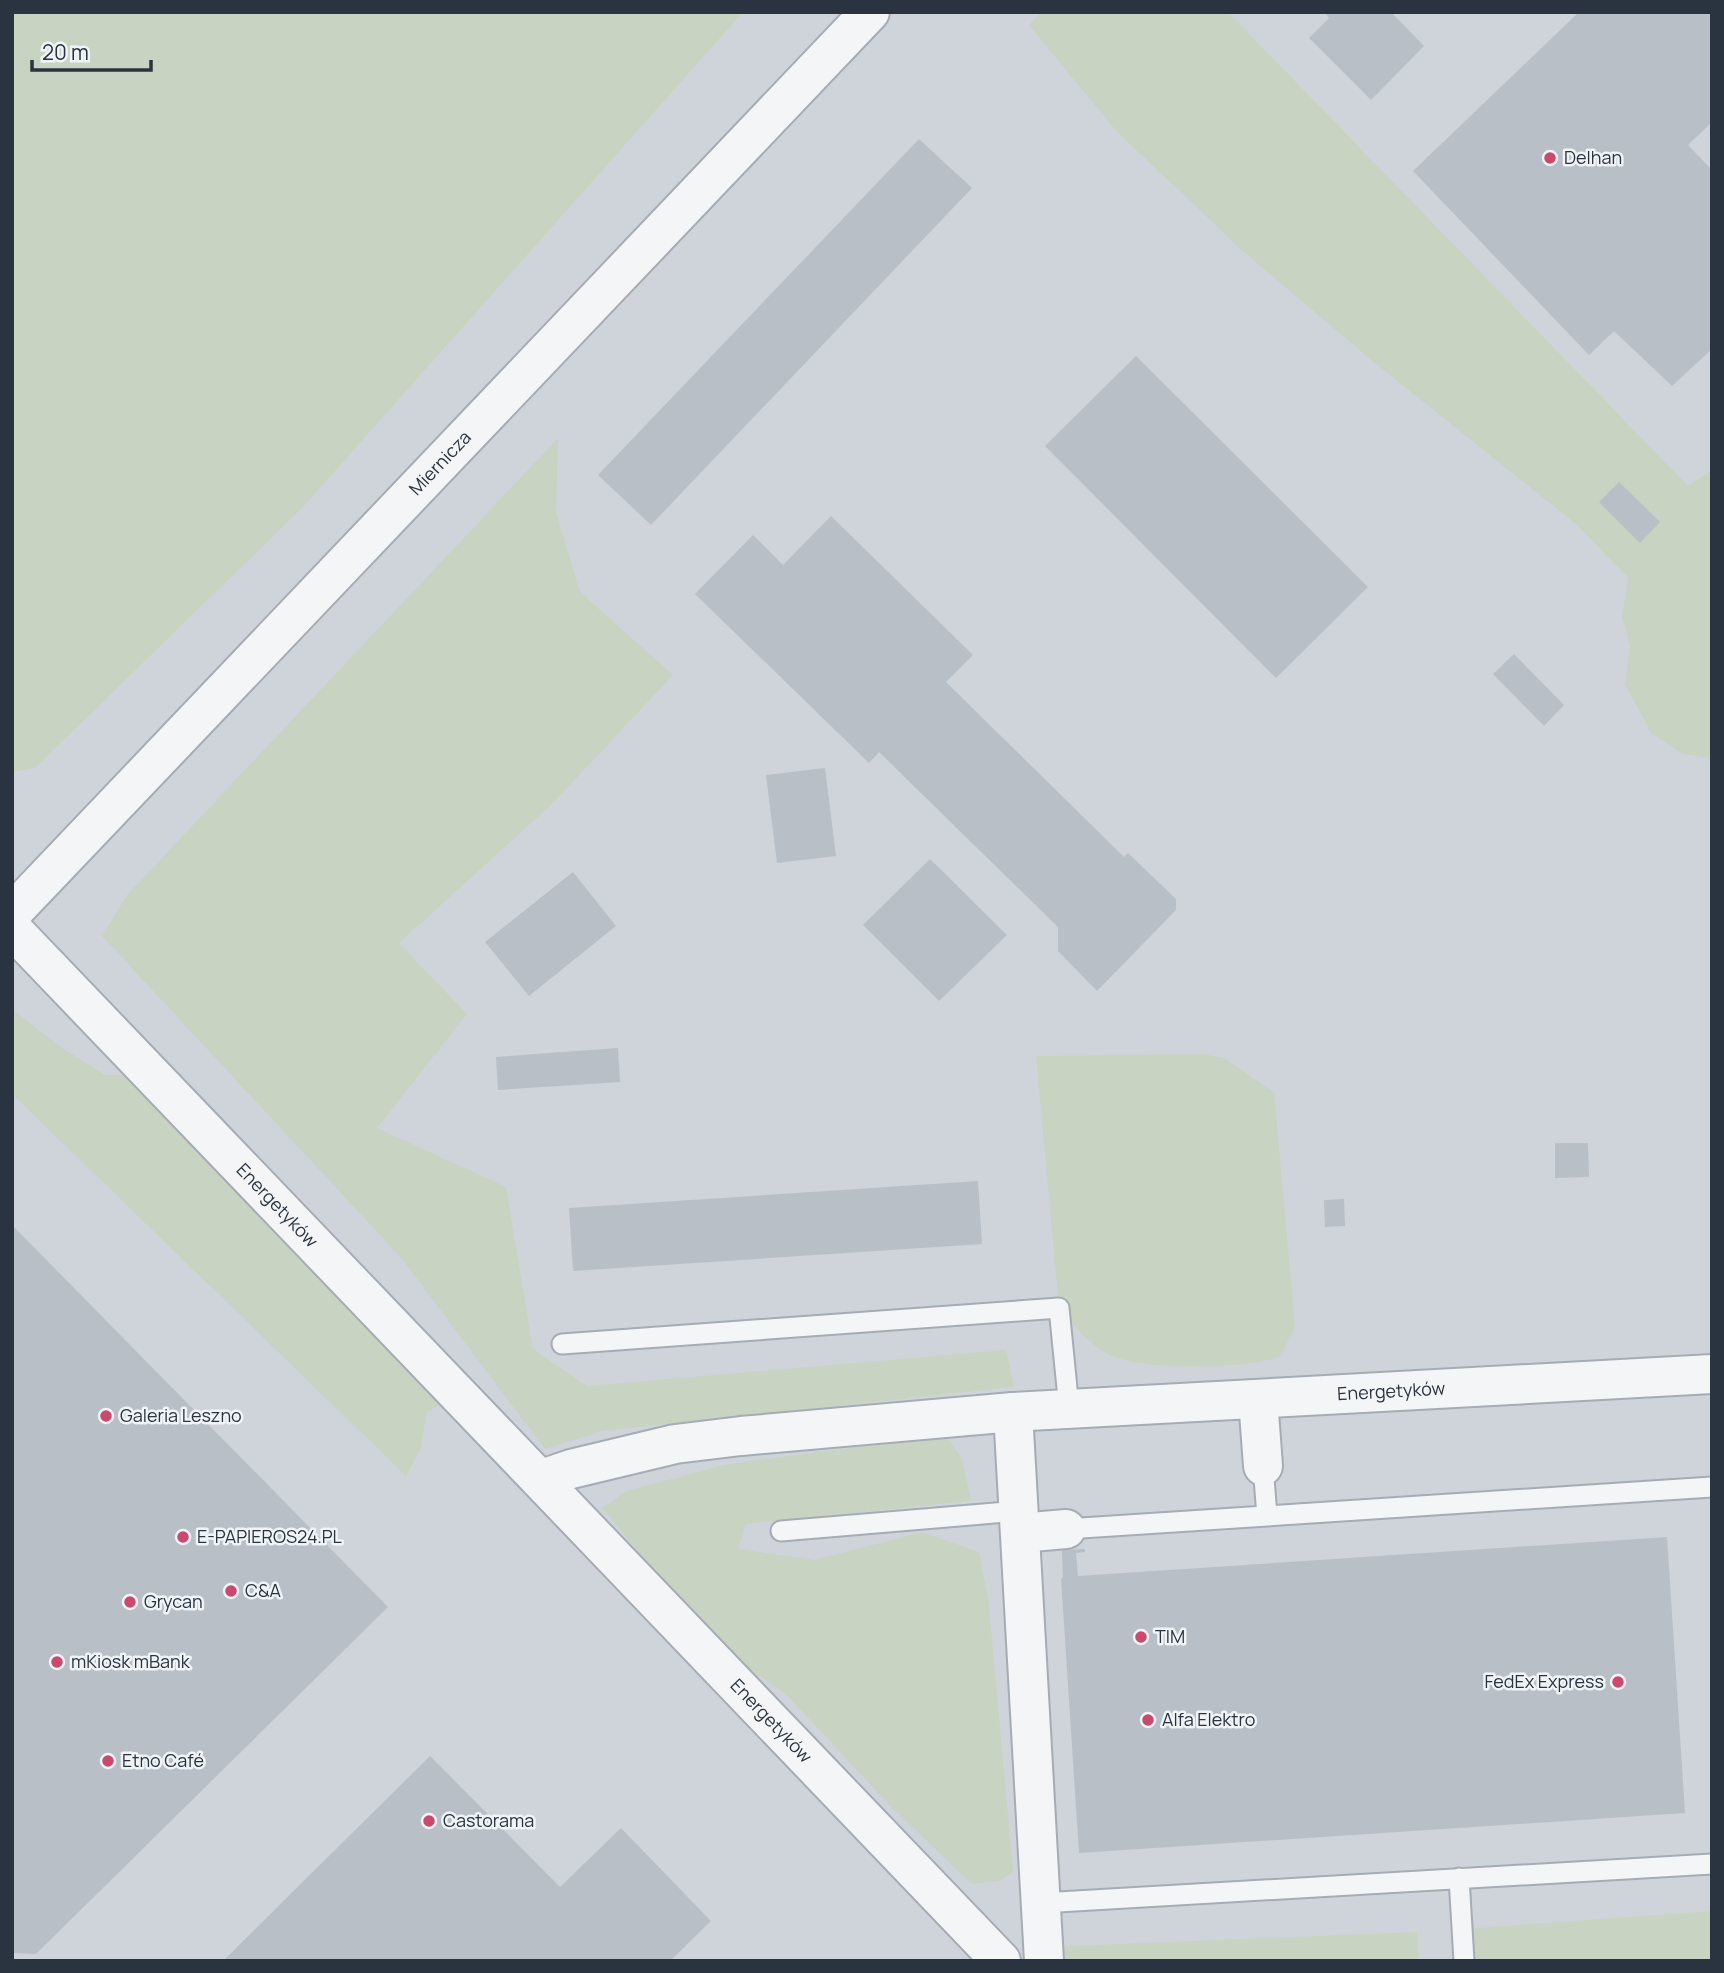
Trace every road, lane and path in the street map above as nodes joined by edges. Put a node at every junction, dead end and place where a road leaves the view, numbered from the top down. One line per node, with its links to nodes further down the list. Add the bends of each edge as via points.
1 (870, 12): 2 (street, Miernicza)
2 (12, 913)
3 (12, 929): 10 (street, Energetyków)
4 (562, 1345): 7 (lane, via 1059,1308)
5 (1712, 1374): 6 (street, Energetyków)
6 (1258, 1399): 7 (street, Energetyków); 9 (street)
7 (1069, 1408): 8 (street, Energetyków)
8 (1013, 1412): 10 (street, Energetyków, via 675,1444); 13 (street)
9 (1263, 1466): 12 (lane)
10 (542, 1479): 19 (street, Energetyków)
11 (1712, 1487): 12 (lane)
12 (1267, 1516): 14 (lane)
13 (1020, 1522): 14 (street); 15 (lane); 18 (street)
14 (1066, 1530)
15 (781, 1531)
16 (1712, 1864): 17 (lane)
17 (1459, 1878): 18 (lane); 21 (lane)
18 (1041, 1903): 20 (street)
19 (1001, 1961)
20 (1044, 1961)
21 (1464, 1961)

